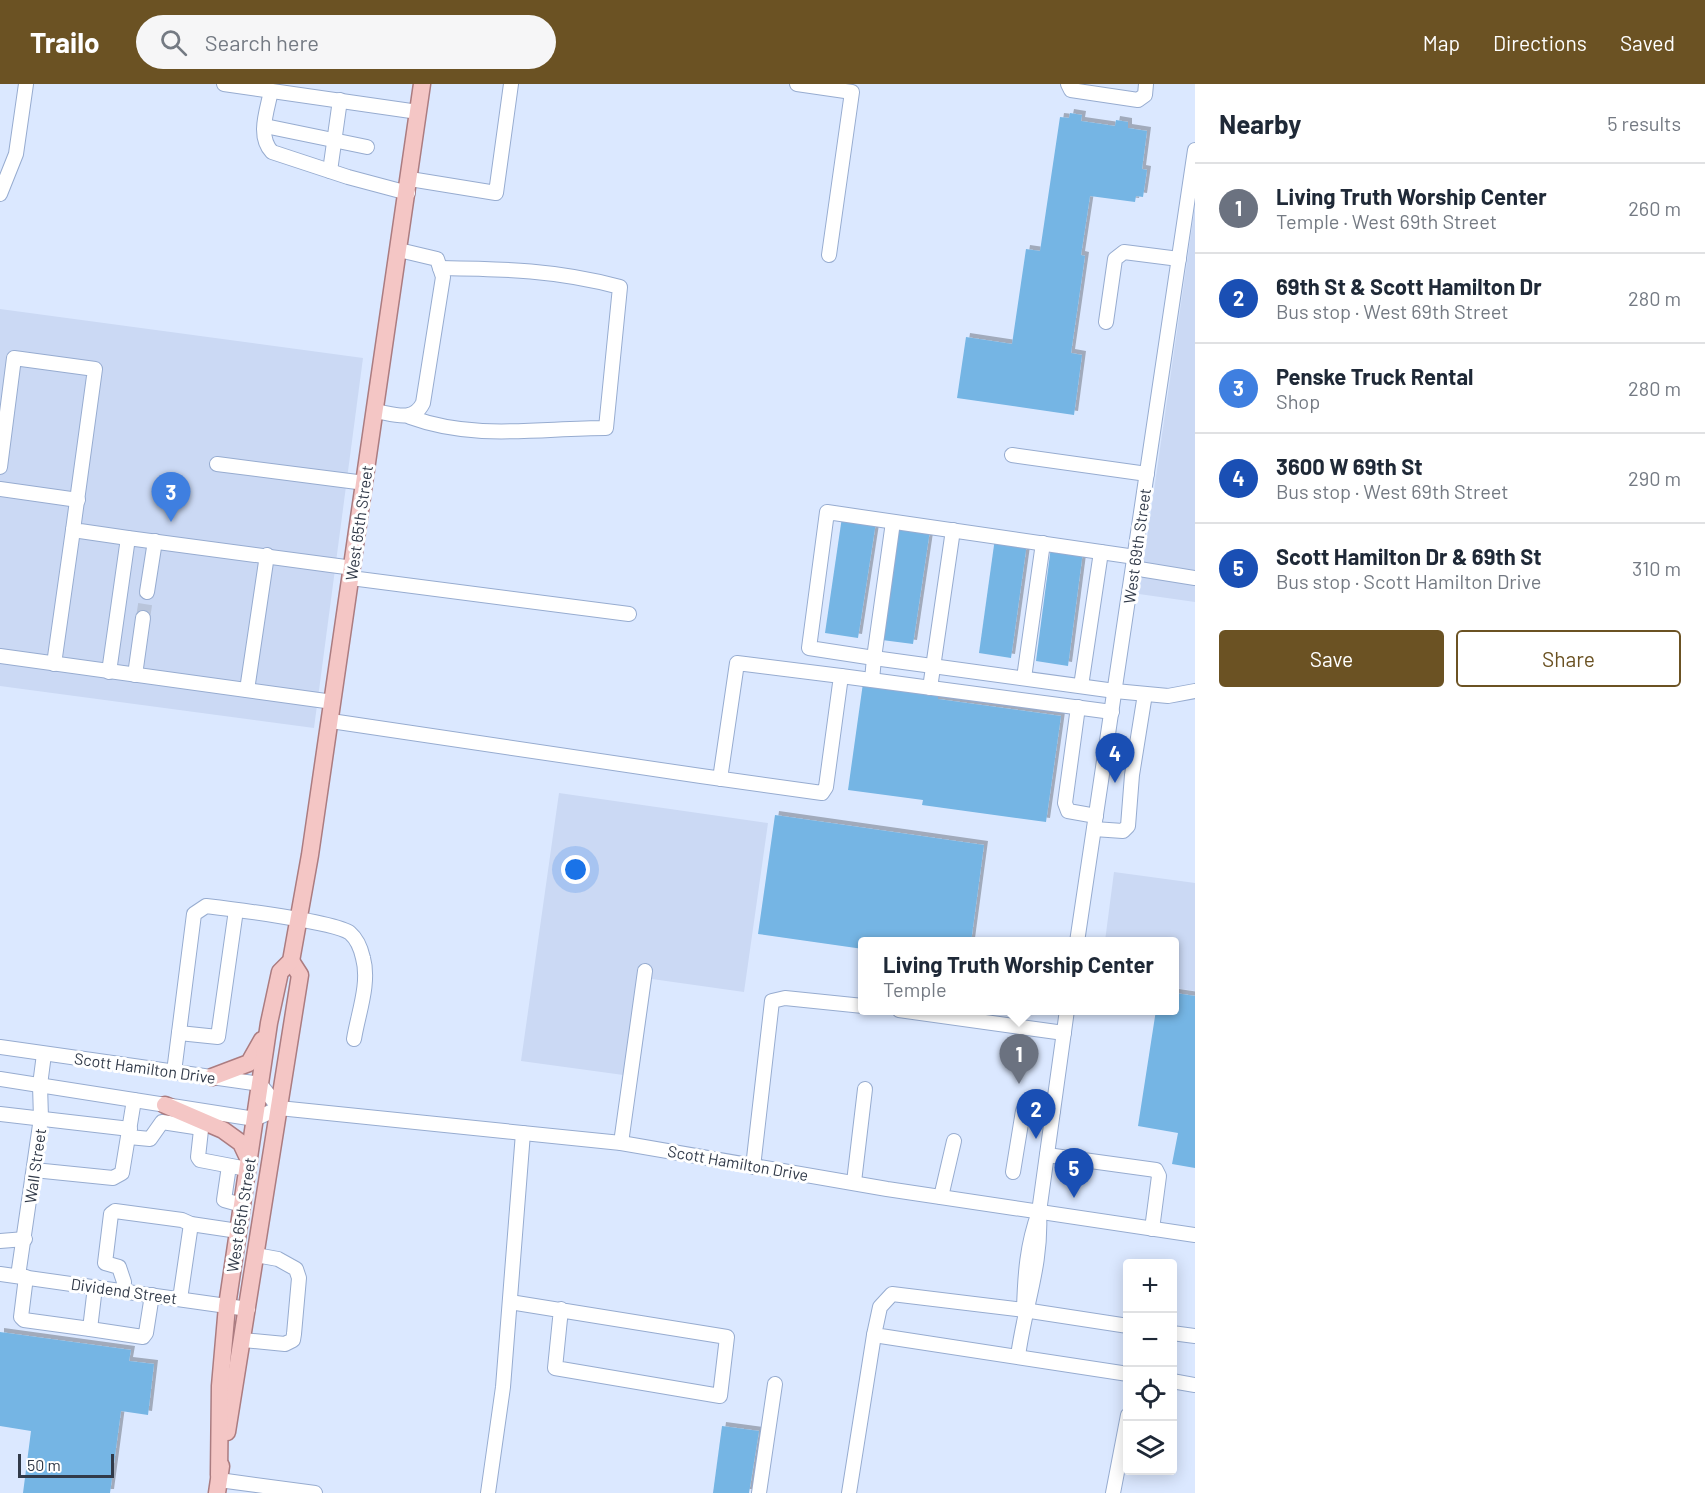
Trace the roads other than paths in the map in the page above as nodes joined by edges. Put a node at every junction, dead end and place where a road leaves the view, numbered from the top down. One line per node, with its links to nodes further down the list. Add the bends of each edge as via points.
1 (26, 84): 18 (street, via 16,154)
2 (224, 84): 9 (street)
3 (422, 84): 11 (main road, West 65th Street)
4 (511, 84): 17 (street, via 496,193)
5 (797, 84): 20 (street, via 852,92)
6 (1068, 84): 7 (street, via 1071,90 1138,100 1145,95)
7 (1146, 84)
8 (308, 90): 9 (street); 10 (street)
9 (271, 91): 12 (street)
10 (340, 100): 11 (street); 13 (street)
11 (418, 111): 17 (main road, West 65th Street)
12 (265, 126): 13 (street); 16 (street, via 266,145 272,152)
13 (334, 140): 14 (street); 16 (street)
14 (367, 147)
15 (1195, 150): 21 (street, West 69th Street)
16 (330, 171): 17 (street)
17 (409, 186): 19 (main road, West 65th Street)
18 (0, 194)
19 (399, 250): 22 (street, via 437,260); 24 (main road, West 65th Street)
20 (829, 255)
21 (1179, 259): 23 (street, via 1124,252 1114,259); 29 (street, West 69th Street)
22 (440, 268): 25 (street, via 443,277 423,403 419,412); 25 (street, via 529,269 620,287 606,428 507,433 430,424)
23 (1106, 322)
24 (375, 411): 25 (street); 30 (main road, West 65th Street)
25 (410, 417)
26 (1012, 455): 29 (street)
27 (217, 464): 30 (street)
28 (0, 467): 32 (street, via 14,358 94,369)
29 (1147, 474): 41 (street, West 69th Street)
30 (365, 483): 42 (main road, West 65th Street)
31 (0, 489): 32 (street)
32 (78, 500): 34 (street)
33 (893, 522): 35 (street); 48 (street); 48 (street, via 827,512 809,648)
34 (73, 530): 36 (street); 49 (street)
35 (952, 530): 38 (street); 50 (street)
36 (128, 538): 37 (street); 51 (street)
37 (154, 541): 40 (street); 44 (street)
38 (1044, 543): 39 (street); 54 (street)
39 (1101, 552): 41 (street); 56 (street)
40 (267, 555): 42 (street); 58 (street)
41 (1134, 562): 43 (street); 59 (street, West 69th Street)
42 (352, 573): 45 (street); 62 (main road, West 65th Street)
43 (1195, 578)
44 (147, 592)
45 (629, 615)
46 (143, 618): 52 (street)
47 (0, 656): 49 (street)
48 (874, 658): 50 (street); 55 (street)
49 (54, 664): 51 (street)
50 (933, 666): 54 (street); 57 (street)
51 (109, 672): 52 (street)
52 (135, 675): 58 (street)
53 (841, 676): 55 (street); 66 (street, via 737,663); 66 (street, via 825,791)
54 (1024, 678): 56 (street)
55 (872, 680): 57 (street)
56 (1081, 686): 59 (street)
57 (930, 688): 63 (street)
58 (247, 690): 62 (street)
59 (1115, 691): 61 (street); 64 (street, West 69th Street)
60 (1195, 691): 61 (street, via 1168,696)
61 (1145, 694): 67 (street, via 1128,826 1123,831)
62 (333, 702): 65 (main road, West 65th Street)
63 (1078, 707): 64 (street); 67 (street, via 1065,804 1068,811)
64 (1112, 712): 67 (street, West 69th Street)
65 (331, 721): 66 (street); 69 (main road, West 65th Street)
66 (720, 779)
67 (1095, 823): 70 (street, West 69th Street)
68 (236, 910): 69 (street); 77 (street, via 206,906 194,914); 77 (street, via 218,1037)
69 (298, 920): 71 (main road, West 65th Street); 79 (street, via 348,932 359,946 365,978)
70 (1078, 937)
71 (291, 961): 76 (main road, West 65th Street, via 280,972); 90 (main road, West 65th Street, via 300,975)
72 (645, 971): 99 (street)
73 (858, 1005): 103 (street, via 785,998 771,1001)
74 (929, 1015): 78 (street)
75 (1066, 1015): 78 (street)
76 (269, 1023): 83 (main road, via 249,1063); 85 (main road, West 65th Street)
77 (179, 1033): 82 (street)
78 (1064, 1033): 91 (street)
79 (354, 1039)
80 (0, 1047): 81 (street, Scott Hamilton Drive)
81 (44, 1054): 82 (street, Scott Hamilton Drive); 86 (street, Wall Street)
82 (174, 1072): 83 (street, Scott Hamilton Drive)
83 (212, 1077): 85 (street, Scott Hamilton Drive)
84 (0, 1079): 86 (street, Scott Hamilton Drive)
85 (260, 1084): 90 (street); 94 (main road, West 65th Street)
86 (40, 1085): 88 (street, Scott Hamilton Drive); 93 (street, Wall Street)
87 (865, 1089): 106 (street)
88 (134, 1100): 89 (street, Scott Hamilton Drive); 96 (street)
89 (165, 1105): 95 (main road)
90 (279, 1108): 94 (street); 97 (street, Scott Hamilton Drive); 116 (main road, West 65th Street)
91 (1053, 1111): 100 (street); 105 (street, via 1023,1111)
92 (0, 1114): 93 (street)
93 (41, 1118): 96 (street); 104 (street, Wall Street)
94 (255, 1119): 95 (street); 101 (main road, West 65th Street)
95 (202, 1120): 96 (street, via 162,1122 150,1139); 101 (main road, via 241,1143); 102 (street, via 198,1157)
96 (129, 1133): 104 (street, via 122,1173 113,1178)
97 (523, 1133): 99 (street, Scott Hamilton Drive); 123 (street)
98 (954, 1141): 107 (street)
99 (621, 1143): 103 (street, Scott Hamilton Drive)
100 (1047, 1155): 109 (street); 111 (street, via 1156,1170 1159,1176)
101 (248, 1165): 102 (street); 108 (main road, West 65th Street)
102 (229, 1166): 108 (street, via 224,1200)
103 (753, 1167): 106 (street, Scott Hamilton Drive)
104 (34, 1170): 114 (street, Wall Street)
105 (1013, 1172)
106 (854, 1182): 107 (street, Scott Hamilton Drive)
107 (941, 1197): 109 (street, Scott Hamilton Drive)
108 (242, 1205): 112 (main road, West 65th Street)
109 (1040, 1212): 111 (street, Scott Hamilton Drive); 127 (street, via 1037,1271)
110 (191, 1224): 112 (street); 120 (street, via 115,1210 111,1214 105,1263 120,1269); 122 (street)
111 (1152, 1229): 113 (street, Scott Hamilton Drive)
112 (238, 1231): 124 (main road, West 65th Street)
113 (1195, 1235)
114 (25, 1239): 115 (street); 118 (street, Wall Street)
115 (0, 1241)
116 (256, 1255): 125 (main road, West 65th Street); 133 (street, via 278,1259 296,1269 299,1278 294,1334 285,1344)
117 (0, 1274): 118 (street, Dividend Street)
118 (22, 1277): 119 (street, Dividend Street); 129 (street, Wall Street, via 24,1320)
119 (95, 1287): 120 (street, Dividend Street); 129 (street)
120 (123, 1291): 121 (street, Dividend Street)
121 (152, 1295): 122 (street, Dividend Street); 129 (street, via 142,1337)
122 (180, 1299): 124 (street, Dividend Street)
123 (510, 1302): 126 (street); 143 (street)
124 (227, 1306): 125 (street, Dividend Street); 140 (main road, West 65th Street)
125 (248, 1309): 133 (main road, West 65th Street)
126 (561, 1310): 126 (street, via 727,1337 720,1396 555,1368)
127 (1024, 1310): 128 (street); 131 (street, via 891,1294 880,1307); 134 (street)
128 (1123, 1325)
129 (90, 1329)
130 (1177, 1334): 132 (street)
131 (874, 1335): 134 (street); 145 (street)
132 (1195, 1336)
133 (243, 1340): 140 (main road, West 65th Street)
134 (1018, 1356): 135 (street)
135 (1123, 1373)
136 (1177, 1382): 138 (street)
137 (775, 1384): 144 (street)
138 (1195, 1384)
139 (1127, 1421): 146 (street)
140 (218, 1483): 141 (street)
141 (291, 1491): 142 (street)
142 (315, 1493)
143 (488, 1493)
144 (759, 1493)
145 (849, 1493)
146 (1113, 1493)

